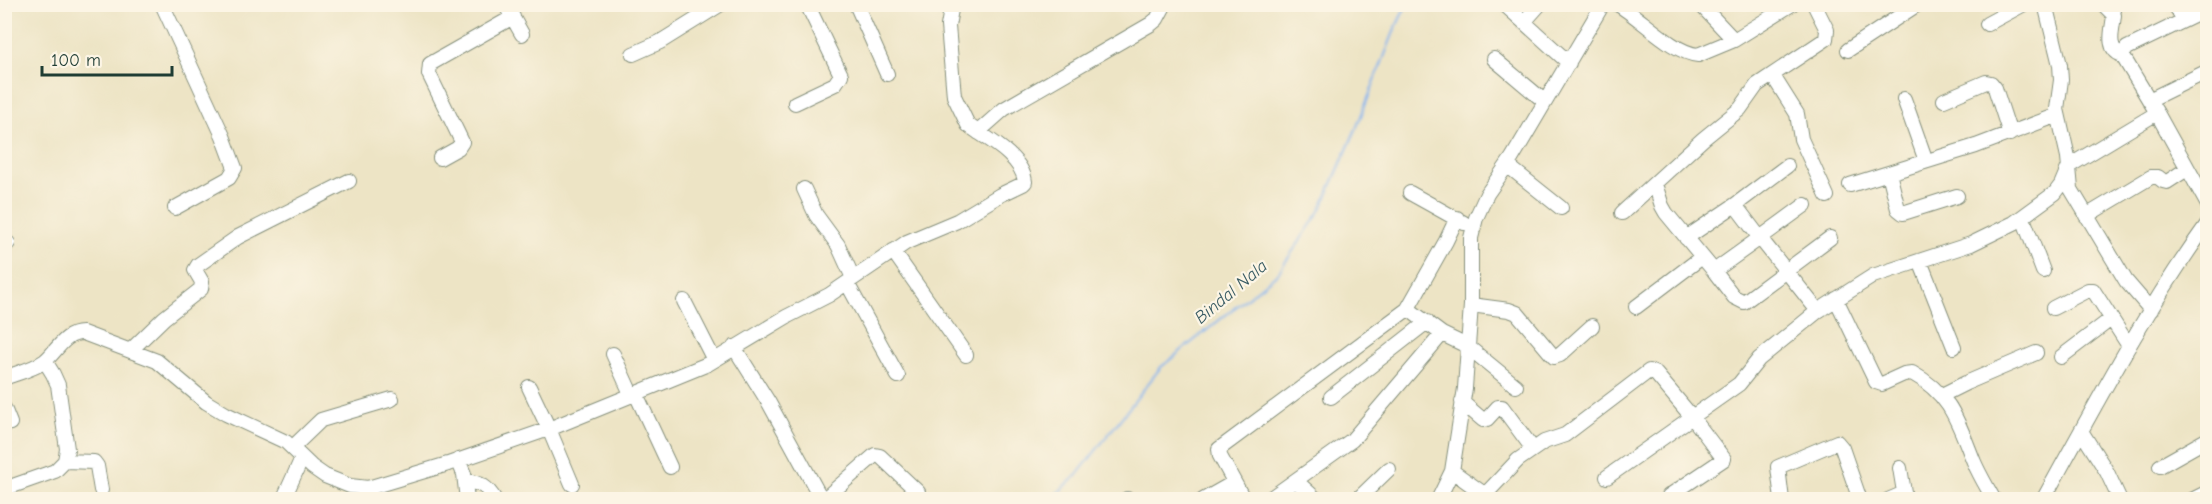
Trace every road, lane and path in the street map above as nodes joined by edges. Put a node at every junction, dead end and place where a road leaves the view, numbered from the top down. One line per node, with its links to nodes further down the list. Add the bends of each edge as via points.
1 (162, 4): 61 (street, via 235,168 229,178)
2 (505, 4): 21 (street)
3 (721, 4): 28 (street)
4 (807, 4): 39 (street, via 841,75 835,84)
5 (856, 4): 33 (street)
6 (952, 4): 42 (street, via 948,26 954,96 968,125)
7 (1165, 4): 42 (street, via 1157,20 1004,109)
8 (1504, 4): 23 (street)
9 (1540, 4): 23 (street)
10 (1603, 4): 31 (street)
11 (1617, 4): 26 (street, via 1692,55)
12 (1700, 4): 26 (street)
13 (1792, 4): 26 (street)
14 (1918, 4): 27 (street)
15 (2024, 4): 24 (street)
16 (2044, 4): 41 (street, via 2061,73)
17 (2103, 4): 29 (street, via 2114,15 2112,47)
18 (2174, 4): 22 (street)
19 (1821, 7): 34 (street, via 1826,39)
20 (2208, 9): 22 (street)
21 (513, 17): 25 (street); 44 (street, via 430,64 429,74 462,142)
22 (2184, 19): 29 (street, via 2127,48)
23 (1524, 22): 31 (street)
24 (1987, 24)
25 (522, 34)
26 (1734, 40)
27 (1848, 50)
28 (633, 54)
29 (2122, 55): 37 (street)
30 (1494, 59): 38 (street)
31 (1569, 63): 38 (street)
32 (2208, 71): 37 (street)
33 (887, 74)
34 (1773, 76): 52 (street, via 1757,85 1740,109); 56 (street, via 1797,114 1802,139)
35 (1904, 99): 45 (street)
36 (1944, 100): 43 (street, via 1991,83)
37 (2149, 100): 40 (street)
38 (1544, 101): 46 (street)
39 (795, 103)
40 (2157, 112): 48 (street); 49 (street)
41 (2058, 115): 43 (street); 48 (street)
42 (978, 132): 72 (street, via 1008,153 1025,176 1025,182 957,221)
43 (2010, 134): 45 (street)
44 (440, 158)
45 (1926, 161): 50 (street)
46 (1507, 165): 62 (street); 67 (street, via 1487,194)
47 (1787, 166): 58 (street)
48 (2069, 166): 64 (street, via 2071,189); 66 (street, via 2058,190)
49 (2187, 169): 59 (street); 64 (street, via 2165,182 2151,177)
50 (1889, 173): 53 (street); 57 (street, via 1898,209 1903,213)
51 (349, 181): 95 (street, via 247,232 198,265 195,270 202,282 201,289)
52 (1654, 184): 63 (street); 69 (street, via 1662,206)
53 (1850, 185)
54 (804, 189): 78 (street, via 816,215 838,245)
55 (1410, 193): 65 (street)
56 (1827, 196)
57 (1956, 196)
58 (1735, 205): 69 (street); 70 (street)
59 (2208, 205)
60 (1805, 206): 70 (street)
61 (174, 208)
62 (1561, 208)
63 (1622, 213)
64 (2086, 216): 85 (street, via 2126,281)
65 (1457, 218): 67 (street); 84 (street)
66 (2023, 218): 74 (street, via 1971,244); 77 (street)
67 (1473, 229): 81 (street)
68 (2206, 232): 85 (street)
69 (1686, 238): 73 (street)
70 (1760, 238): 75 (street); 76 (street)
71 (1830, 238): 76 (street)
72 (893, 251): 78 (street); 98 (street)
73 (1702, 257): 75 (street); 82 (street)
74 (1920, 261): 79 (street, via 1873,276); 93 (street)
75 (1714, 271): 76 (street, via 1734,297 1744,302)
76 (1785, 271): 86 (street)
77 (2043, 271)
78 (850, 280): 94 (street); 102 (street)
79 (1836, 299): 86 (street); 107 (street, via 1876,382 1882,384 1912,373)
80 (684, 301): 100 (street)
81 (1471, 305): 89 (street, via 1516,313 1554,357); 92 (street)
82 (1636, 308)
83 (2053, 308): 87 (street, via 2090,289)
84 (1407, 310): 88 (street); 129 (street, via 1220,448 1219,454)
85 (2151, 310): 91 (street)
86 (1818, 311): 112 (street, via 1759,359 1739,384)
87 (2111, 319): 91 (street); 99 (street)
88 (1427, 321): 90 (street); 108 (street)
89 (1592, 326)
90 (1442, 334): 92 (street); 128 (street, via 1358,434)
91 (2129, 345): 115 (street)
92 (1467, 346): 104 (street); 110 (street)
93 (1954, 347)
94 (734, 348): 100 (street); 139 (street)
95 (131, 350): 101 (street, via 77,333); 118 (street, via 157,361 226,414 280,438)
96 (614, 354): 106 (street)
97 (2036, 354): 107 (street)
98 (966, 355)
99 (2061, 357)
100 (714, 360): 106 (street)
101 (45, 361): 103 (street); 120 (street, via 57,385 67,449)
102 (897, 376)
103 (4, 378)
104 (1516, 386)
105 (529, 387): 114 (street)
106 (634, 395): 114 (street); 122 (street)
107 (1942, 395): 151 (street, via 1958,419 1975,465)
108 (1330, 397)
109 (392, 399): 118 (street, via 321,420)
110 (1462, 402): 117 (street, via 1483,420 1502,407); 125 (street)
111 (4, 408): 113 (street)
112 (1692, 417): 117 (street, via 1656,374 1649,371 1564,435); 126 (street); 147 (street, via 1724,459)
113 (10, 423)
114 (549, 429): 119 (street); 130 (street)
115 (2081, 431): 152 (street); 153 (street)
116 (2208, 439): 121 (street)
117 (1533, 449): 135 (street)
118 (298, 453): 134 (street); 136 (street)
119 (458, 460): 127 (street); 134 (street)
120 (65, 461): 131 (street, via 55,471); 132 (street, via 94,462)
121 (2160, 466)
122 (670, 467)
123 (1900, 468): 150 (street, via 1904,492)
124 (1389, 469): 145 (street)
125 (1452, 471): 135 (street); 146 (street)
126 (1607, 477)
127 (465, 481): 137 (street); 138 (street, via 482,483)
128 (1296, 481): 143 (street); 144 (street)
129 (1233, 483): 141 (street); 142 (street)
130 (572, 484)
131 (4, 489)
132 (101, 490)
133 (2208, 492): 154 (street)
134 (353, 493)
135 (1482, 497)
136 (283, 500)
137 (467, 500)
138 (495, 500)
139 (823, 500): 140 (street, via 875,455 918,492)
140 (915, 500)
141 (1203, 500)
142 (1244, 500)
143 (1268, 500)
144 (1317, 500)
145 (1357, 500)
146 (1438, 500)
147 (1666, 500)
148 (1782, 500): 149 (street, via 1778,466 1838,442)
149 (1860, 500)
150 (1888, 500)
151 (1994, 500)
152 (2043, 500)
153 (2120, 500)
154 (2192, 500)

